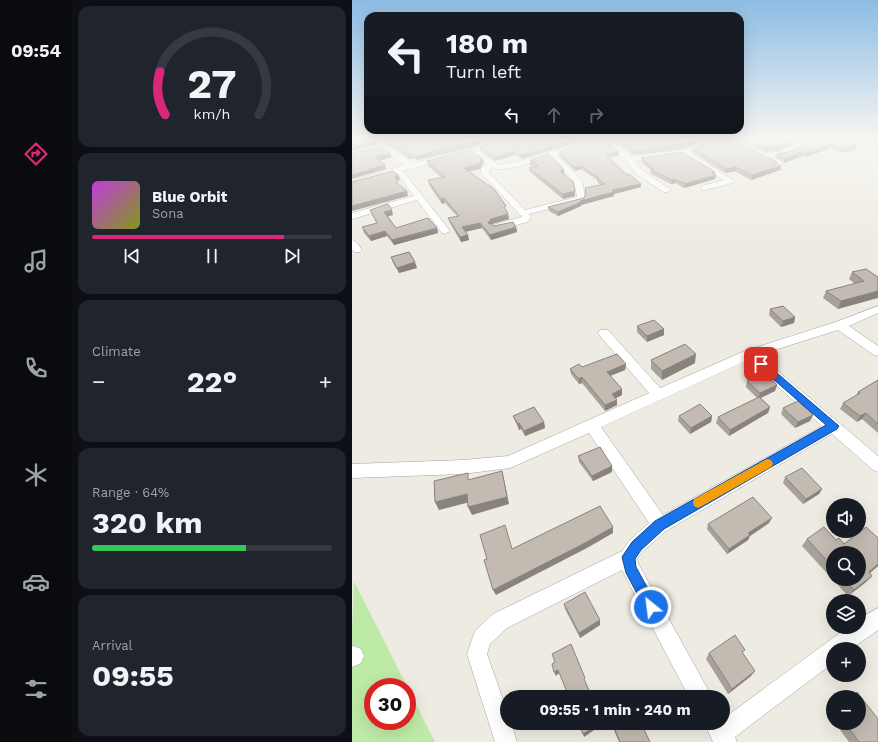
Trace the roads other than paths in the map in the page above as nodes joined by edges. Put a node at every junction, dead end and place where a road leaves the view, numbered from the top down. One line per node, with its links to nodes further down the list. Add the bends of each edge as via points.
1 (383, 175): 7 (street)
2 (402, 175): 10 (street)
3 (487, 175): 11 (street)
4 (572, 175): 11 (street, via 578,180 582,198)
5 (643, 175): 9 (street)
6 (720, 175): 8 (street, via 730,181)
7 (352, 184)
8 (705, 188)
9 (667, 190)
10 (418, 197): 12 (street); 14 (street)
11 (524, 213): 13 (street, via 527,217 525,220)
12 (352, 216)
13 (495, 227)
14 (445, 231)
15 (878, 309): 16 (street)
16 (840, 325): 18 (street); 19 (street)
17 (604, 333): 20 (street)
18 (878, 352)
19 (749, 354): 20 (street); 22 (street)
20 (658, 395): 21 (street)
21 (592, 426): 24 (street, via 510,462); 25 (street)
22 (834, 426): 23 (street); 25 (street)
23 (878, 465)
24 (352, 471)
25 (660, 525): 26 (street, via 636,546)
26 (628, 557): 30 (street, via 630,568); 32 (street, via 500,621 482,638 477,654)
27 (878, 618): 28 (street)
28 (843, 642)
29 (826, 654): 31 (street)
30 (697, 690)
31 (720, 733)
32 (506, 742)

